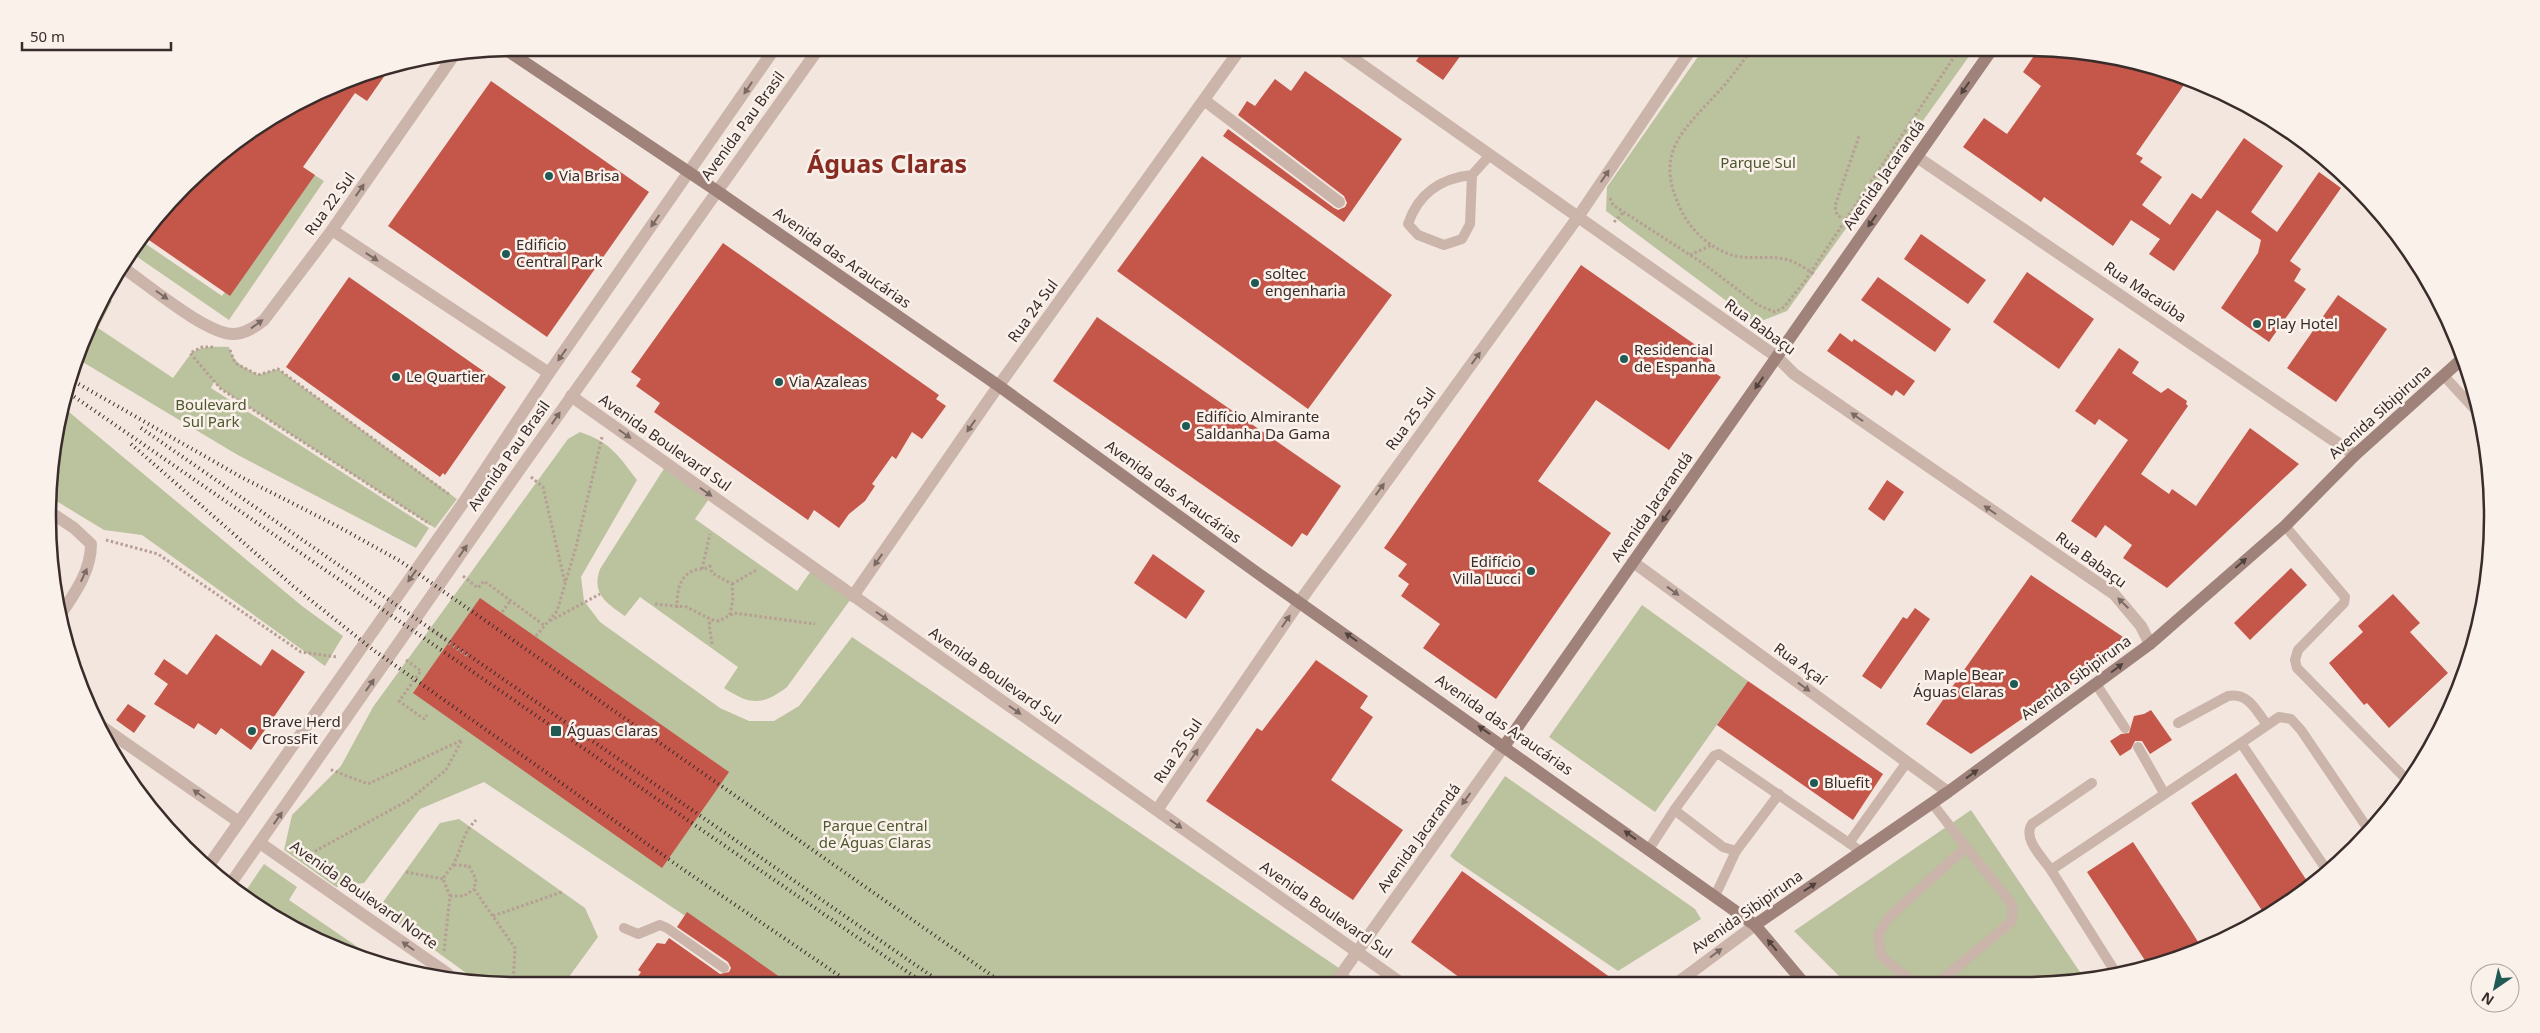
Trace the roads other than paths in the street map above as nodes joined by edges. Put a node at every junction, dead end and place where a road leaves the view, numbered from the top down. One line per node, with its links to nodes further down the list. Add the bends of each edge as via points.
1 (516, 56): 12 (main road, Avenida das Araucárias)
2 (770, 56): 12 (street, Avenida Pau Brasil, one-way to 12)
3 (813, 56): 14 (street, Avenida Pau Brasil)
4 (1235, 56): 9 (street, Rua 24 Sul)
5 (1349, 56): 10 (street, Rua Babaçu)
6 (1687, 56): 16 (street, Rua 25 Sul, one-way to 6)
7 (1987, 56): 11 (main road, Avenida Jacarandá, one-way to 11)
8 (450, 61): 17 (street, Rua 22 Sul, one-way to 8)
9 (1204, 100): 15 (street); 23 (street, Rua 24 Sul)
10 (1490, 155): 13 (lane); 16 (street, Rua Babaçu)
11 (1917, 157): 19 (main road, Avenida Jacarandá, one-way to 19); 26 (street, Rua Macaúba)
12 (690, 172): 14 (main road, Avenida das Araucárias); 21 (street, Avenida Pau Brasil, one-way to 21)
13 (1472, 174): 13 (lane, via 1470,224 1462,238 1444,245 1418,236 1408,224 1413,209 1431,188 1456,176)
14 (717, 190): 23 (main road, Avenida das Araucárias); 24 (street, Avenida Pau Brasil)
15 (1339, 202)
16 (1578, 217): 19 (street, Rua Babaçu); 31 (street, Rua 25 Sul, one-way to 16)
17 (332, 230): 18 (street, Rua 22 Sul, one-way to 17, via 212,329 243,333 264,320); 21 (street, one-way to 21)
18 (128, 271)
19 (1778, 357): 29 (main road, Avenida Jacarandá, one-way to 29); 33 (street, Rua Babaçu, one-way to 19, via 2141,626 2114,594 1794,374)
20 (2457, 364): 22 (main road, Avenida Sibipiruna)
21 (549, 374): 51 (street, Avenida Pau Brasil, one-way to 51, via 463,503)
22 (2444, 376): 25 (lane); 26 (main road, Avenida Sibipiruna)
23 (999, 386): 30 (street, Rua 24 Sul, one-way to 30); 31 (main road, Avenida das Araucárias)
24 (571, 396): 30 (street, Avenida Boulevard Sul, one-way to 30); 53 (street, Avenida Pau Brasil, one-way to 24)
25 (2470, 404)
26 (2355, 455): 28 (main road, Avenida Sibipiruna)
27 (56, 515): 32 (street, one-way to 27, via 90,562 91,544)
28 (2284, 526): 33 (main road, Avenida Sibipiruna, one-way to 28); 43 (lane, via 2345,598 2344,603 2298,650 2297,668)
29 (1634, 562): 40 (main road, Avenida Jacarandá); 42 (street, Rua Açaí, one-way to 42)
30 (853, 596): 50 (street, Avenida Boulevard Sul, one-way to 50)
31 (1300, 601): 40 (main road, Avenida das Araucárias, one-way to 31); 50 (street, Rua 25 Sul, one-way to 31)
32 (65, 606)
33 (2150, 644): 34 (main road, Avenida Sibipiruna, one-way to 33)
34 (2096, 684): 37 (lane); 45 (main road, Avenida Sibipiruna, one-way to 34)
35 (2178, 723): 36 (lane, via 2236,694 2249,700)
36 (2267, 725): 39 (lane); 52 (lane, via 2285,716 2296,724)
37 (2125, 728)
38 (111, 733): 51 (street, one-way to 38)
39 (2241, 743): 46 (lane); 60 (lane)
40 (1505, 745): 56 (main road, Avenida das Araucárias, one-way to 40); 66 (street, Avenida Jacarandá, one-way to 66)
41 (2138, 748): 46 (lane)
42 (1907, 762): 45 (street, Rua Açaí); 54 (lane)
43 (2403, 776)
44 (2092, 783): 61 (lane, via 2029,829 2034,845)
45 (1948, 792): 48 (main road, Avenida Sibipiruna)
46 (2164, 793): 61 (lane)
47 (1779, 794): 49 (lane, via 1719,754 1714,756); 54 (lane); 57 (lane)
48 (1932, 803): 55 (lane); 58 (main road, Avenida Sibipiruna)
49 (1675, 809): 56 (lane); 57 (lane, via 1723,846)
50 (1157, 810): 66 (street, Avenida Boulevard Sul, one-way to 66)
51 (239, 822): 59 (street, Avenida Pau Brasil)
52 (2365, 825)
53 (260, 843): 62 (street, Avenida Pau Brasil); 69 (street, Avenida Boulevard Norte, one-way to 53)
54 (1849, 843): 58 (lane)
55 (1966, 847): 74 (lane, via 1889,917 1878,935 1881,956); 75 (lane, via 2009,900 2013,910 2010,922)
56 (1649, 849): 63 (main road, Avenida das Araucárias)
57 (1736, 851): 63 (lane)
58 (1862, 852): 64 (main road, Avenida Sibipiruna, one-way to 58)
59 (211, 862)
60 (2324, 866)
61 (2051, 870): 68 (lane)
62 (233, 880)
63 (1715, 896): 64 (main road, Avenida das Araucárias)
64 (1755, 925): 72 (street, Avenida Sibipiruna, one-way to 64); 73 (main road, Avenida das Araucárias, one-way to 64)
65 (624, 928): 67 (lane, via 638,934 660,925)
66 (1357, 952): 70 (street, Avenida Jacarandá); 71 (street, Avenida Boulevard Sul)
67 (724, 968)
68 (2113, 968)
69 (443, 971)
70 (1339, 977)
71 (1392, 977)
72 (1684, 977)
73 (1799, 977)
74 (1906, 977)
75 (1945, 977)

